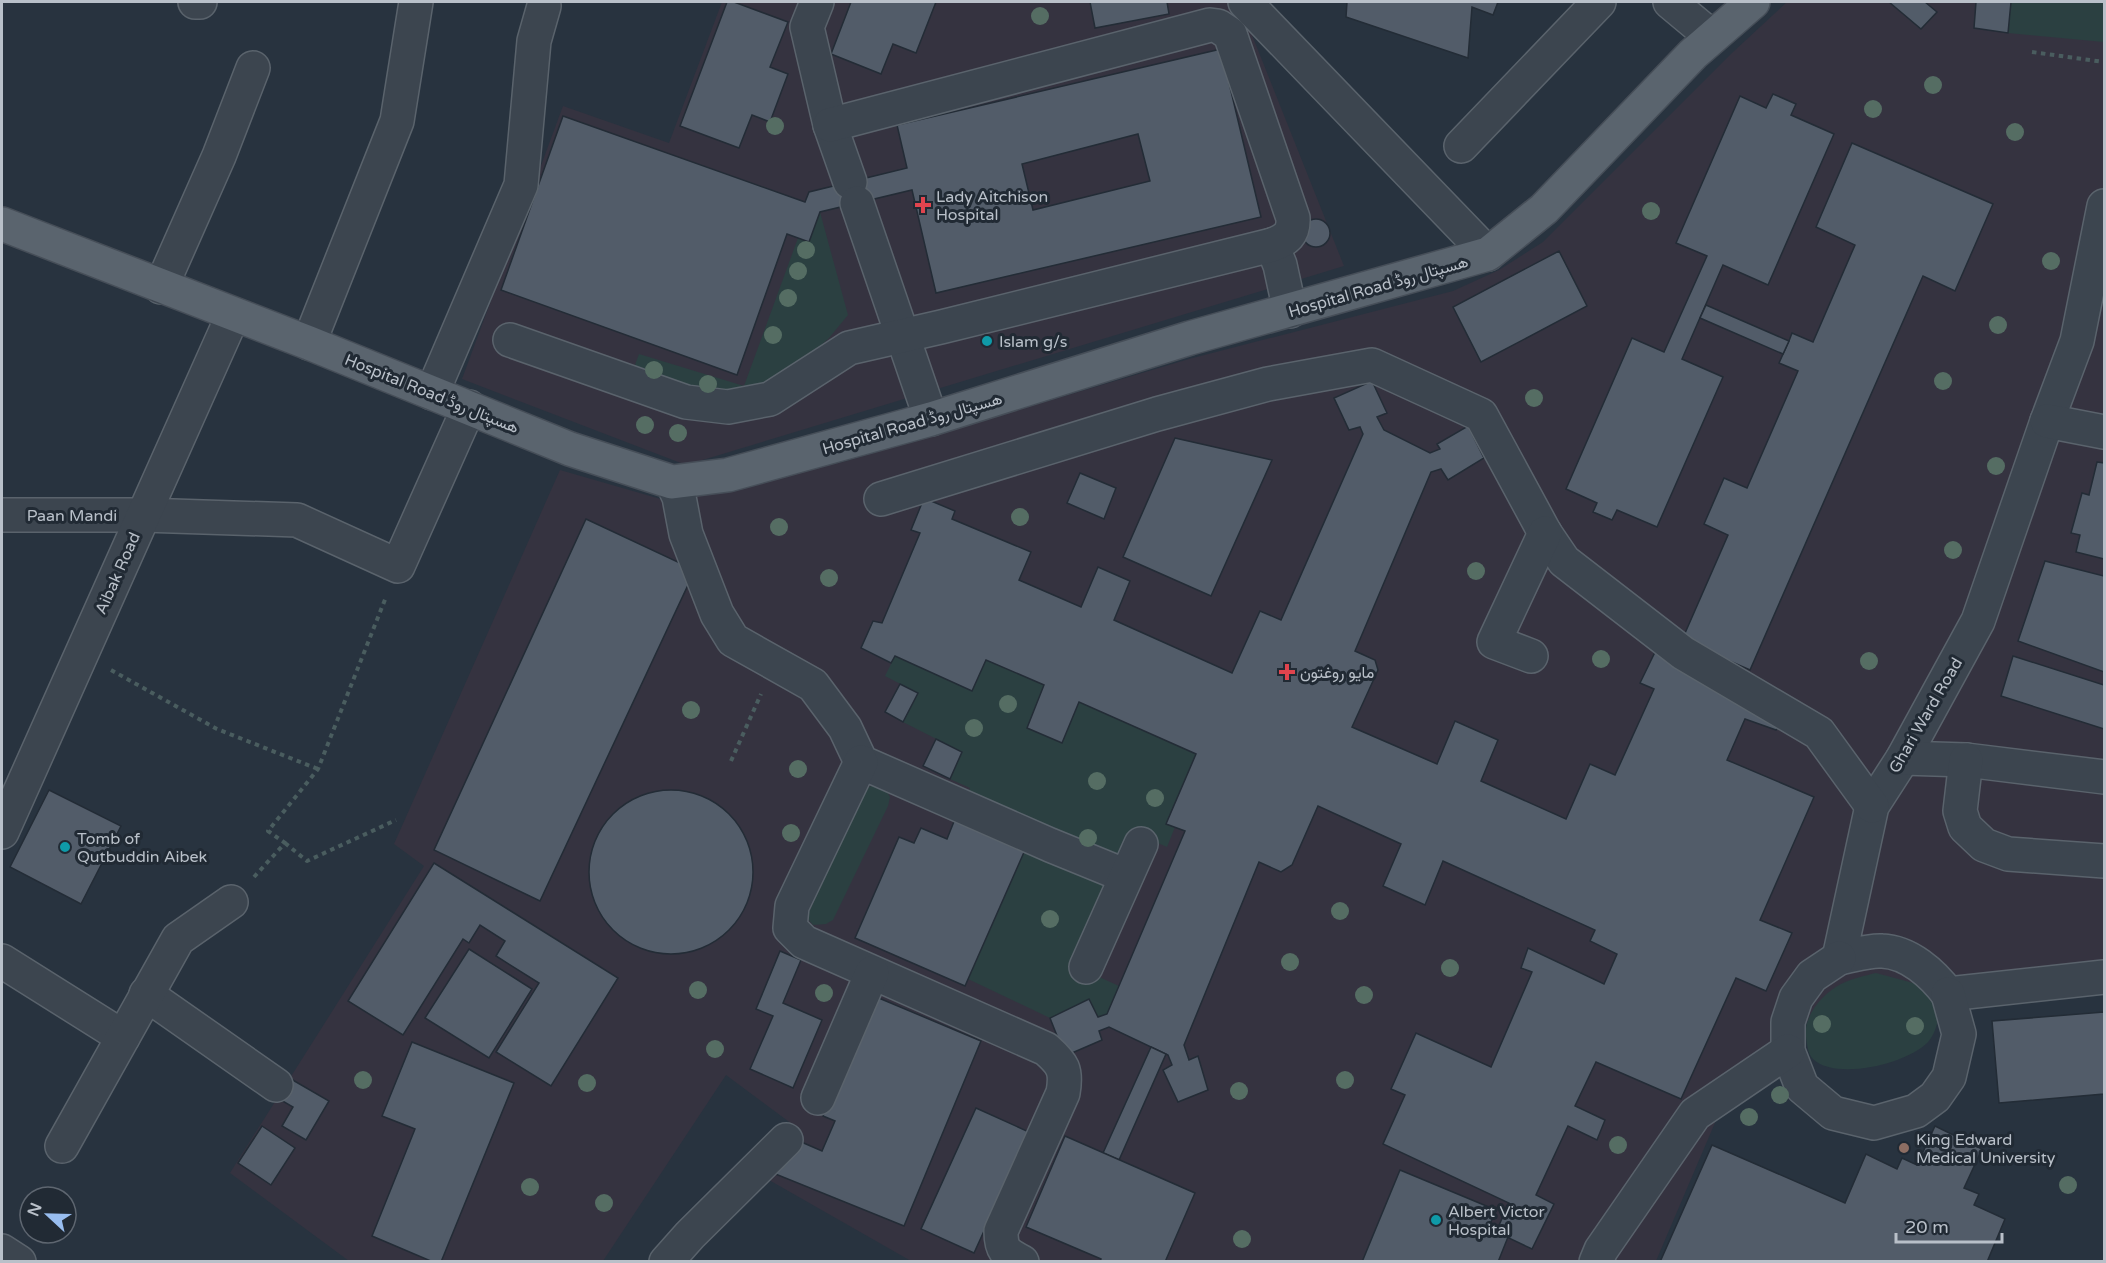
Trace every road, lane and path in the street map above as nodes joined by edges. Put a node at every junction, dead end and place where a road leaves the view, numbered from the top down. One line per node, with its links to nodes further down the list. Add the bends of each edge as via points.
1 (416, 2): 23 (street, via 397,121)
2 (817, 2): 12 (street, via 807,27)
3 (1245, 2): 17 (street)
4 (1599, 2): 13 (street)
5 (1671, 2): 8 (street)
6 (1753, 2): 8 (main road, Hospital Road ھسپتال روڈ)
7 (544, 6): 24 (street, via 534,41 521,185)
8 (1712, 37): 17 (main road, Hospital Road ھسپتال روڈ, via 1544,209)
9 (2032, 52): 10 (path)
10 (2104, 62)
11 (253, 68): 18 (street)
12 (830, 125): 16 (street, via 1218,26 1230,34 1293,218 1289,236); 21 (street)
13 (1461, 146)
14 (2104, 206): 27 (street, Ghari Ward Road, via 2080,327)
15 (2, 224): 18 (main road, Hospital Road ھسپتال روڈ)
16 (1272, 245): 19 (street); 21 (street)
17 (1488, 254): 19 (main road, Hospital Road ھسپتال روڈ)
18 (161, 286): 20 (main road, Hospital Road ھسپتال روڈ)
19 (1290, 311): 26 (main road, Hospital Road ھسپتال روڈ)
20 (233, 315): 23 (main road, Hospital Road ھسپتال روڈ); 32 (street, Aibak Road)
21 (903, 336): 22 (street, via 849,348 770,399 728,407 686,402); 26 (street)
22 (510, 340)
23 (309, 343): 24 (main road, Hospital Road ھسپتال روڈ)
24 (432, 393): 25 (main road, Hospital Road ھسپتال روڈ)
25 (469, 407): 29 (main road, Hospital Road ھسپتال روڈ, via 570,448); 34 (street)
26 (931, 419): 29 (main road, Hospital Road ھسپتال روڈ, via 728,475)
27 (2047, 421): 28 (street); 38 (street, Ghari Ward Road, via 1978,621)
28 (2104, 432)
29 (672, 482): 37 (street, via 686,534 717,614 734,640)
30 (881, 499): 33 (street, via 1157,414 1268,384 1372,365 1481,415)
31 (2, 515): 32 (street, Paan Mandi)
32 (143, 515): 34 (street, Paan Mandi, via 297,520); 35 (street, Aibak Road)
33 (1545, 533): 36 (street, via 1494,642); 45 (street, via 1564,561 1683,653 1819,733)
34 (398, 566): 42 (path)
35 (81, 654): 42 (path, via 217,729); 43 (street, Aibak Road)
36 (1531, 656)
37 (774, 663): 40 (path); 41 (street, via 813,685 845,728)
38 (1903, 758): 39 (street); 45 (street, Ghari Ward Road)
39 (1966, 760): 44 (street); 50 (street, via 1960,811 1965,827 1984,844 2008,854)
40 (731, 761)
41 (861, 762): 51 (street); 56 (street, via 792,906 789,928 804,942)
42 (318, 769): 48 (path, via 268,831)
43 (14, 770): 47 (street, Aibak Road)
44 (2104, 777)
45 (1872, 806): 53 (street, Ghari Ward Road)
46 (396, 820): 48 (path, via 307,861)
47 (2, 832)
48 (285, 843): 52 (path)
49 (1141, 844): 51 (street)
50 (2104, 861)
51 (1126, 876): 55 (street)
52 (231, 902): 58 (street, via 177,939)
53 (1839, 958): 59 (street, via 1882,951 1905,957 1935,977); 61 (street, via 1812,976 1796,998 1788,1022)
54 (2, 961): 60 (street)
55 (1086, 967)
56 (872, 973): 63 (street); 69 (street, via 1046,1048 1059,1060 1066,1075 1063,1094 1001,1231 1001,1246)
57 (2104, 977): 59 (street)
58 (146, 994): 60 (street); 62 (street)
59 (1948, 994): 61 (street, via 1959,1034 1949,1077 1935,1097 1916,1111 1874,1123 1833,1113 1802,1087)
60 (123, 1037): 65 (street)
61 (1788, 1051): 70 (street, via 1695,1114)
62 (276, 1085)
63 (818, 1098)
64 (786, 1140): 68 (street)
65 (62, 1146)
66 (2, 1251): 67 (street)
67 (19, 1262)
68 (666, 1262)
69 (1022, 1262)
70 (1596, 1262)

